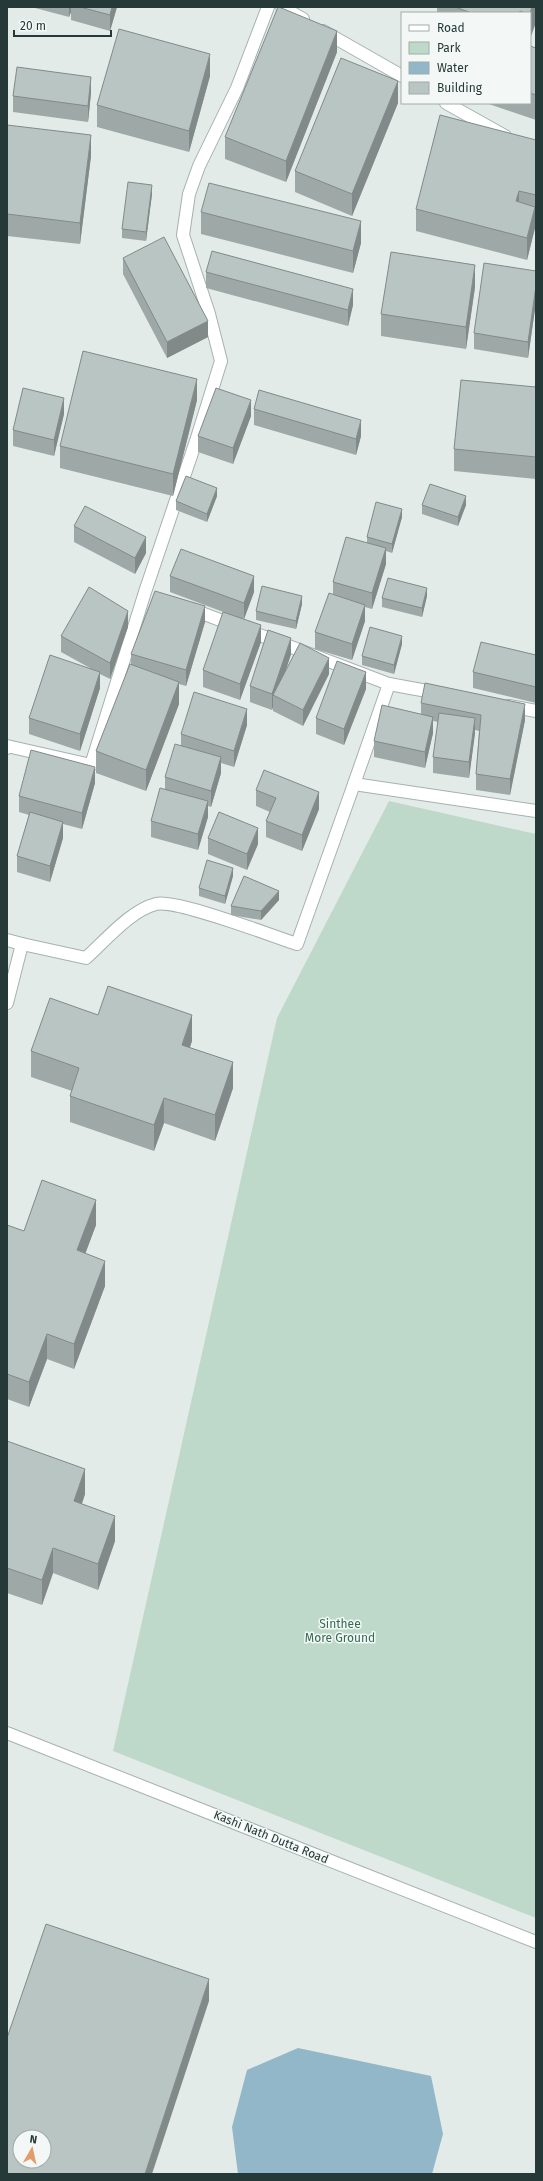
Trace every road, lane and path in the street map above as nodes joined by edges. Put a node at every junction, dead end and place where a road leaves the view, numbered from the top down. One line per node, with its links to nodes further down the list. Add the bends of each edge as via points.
1 (268, 7): 6 (street, via 237,88 198,166 189,194 183,236 209,314 221,361)
2 (282, 7): 3 (street)
3 (401, 75)
4 (448, 104): 5 (street)
5 (516, 142)
6 (145, 592): 7 (street); 13 (street, via 92,766)
7 (160, 597)
8 (182, 606): 9 (street)
9 (389, 684): 10 (street); 14 (street)
10 (451, 696)
11 (497, 704): 12 (street)
12 (536, 711)
13 (7, 748)
14 (354, 784): 15 (street); 17 (street, via 297,944 186,907 157,904 132,916 86,958)
15 (536, 811)
16 (7, 940): 17 (street)
17 (22, 944): 18 (street)
18 (7, 1004)
19 (7, 1733): 20 (street, Kashi Nath Dutta Road)
20 (536, 1942)

